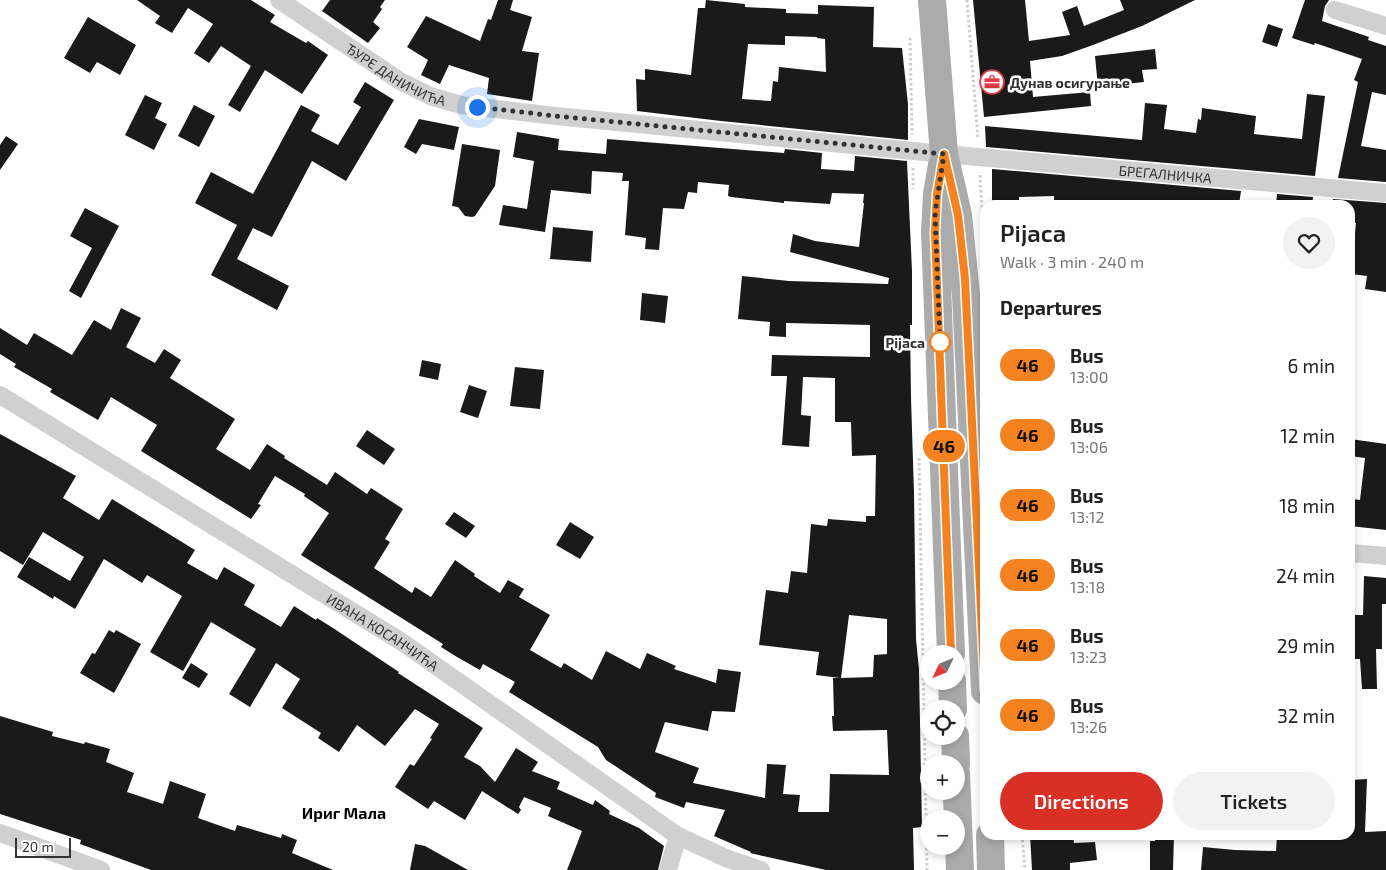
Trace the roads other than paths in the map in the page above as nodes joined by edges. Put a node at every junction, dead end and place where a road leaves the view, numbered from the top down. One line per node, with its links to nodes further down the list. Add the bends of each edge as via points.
1 (279, 0): 5 (street, ЂУРЕ ДАНИЧИЋА, via 400,81 430,96 462,105)
2 (932, 0): 5 (main road)
3 (1335, 10): 4 (street)
4 (1386, 26)
5 (944, 154): 6 (street, БРЕГАЛНИЧКА); 8 (main road, via 961,234); 9 (main road, via 935,232)
6 (1386, 193)
7 (0, 395): 16 (street, ИВАНА КОСАНЧИЋА, via 402,642)
8 (980, 507)
9 (946, 522): 10 (street); 13 (main road)
10 (980, 522)
11 (1355, 553): 12 (street)
12 (1386, 556)
13 (951, 645)
14 (957, 800): 21 (main road)
15 (0, 833): 18 (street)
16 (678, 836): 19 (street); 20 (street, ИВАНА КОСАНЧИЋА)
17 (990, 840): 22 (main road)
18 (101, 870)
19 (668, 870)
20 (761, 870)
21 (960, 870)
22 (992, 870)

